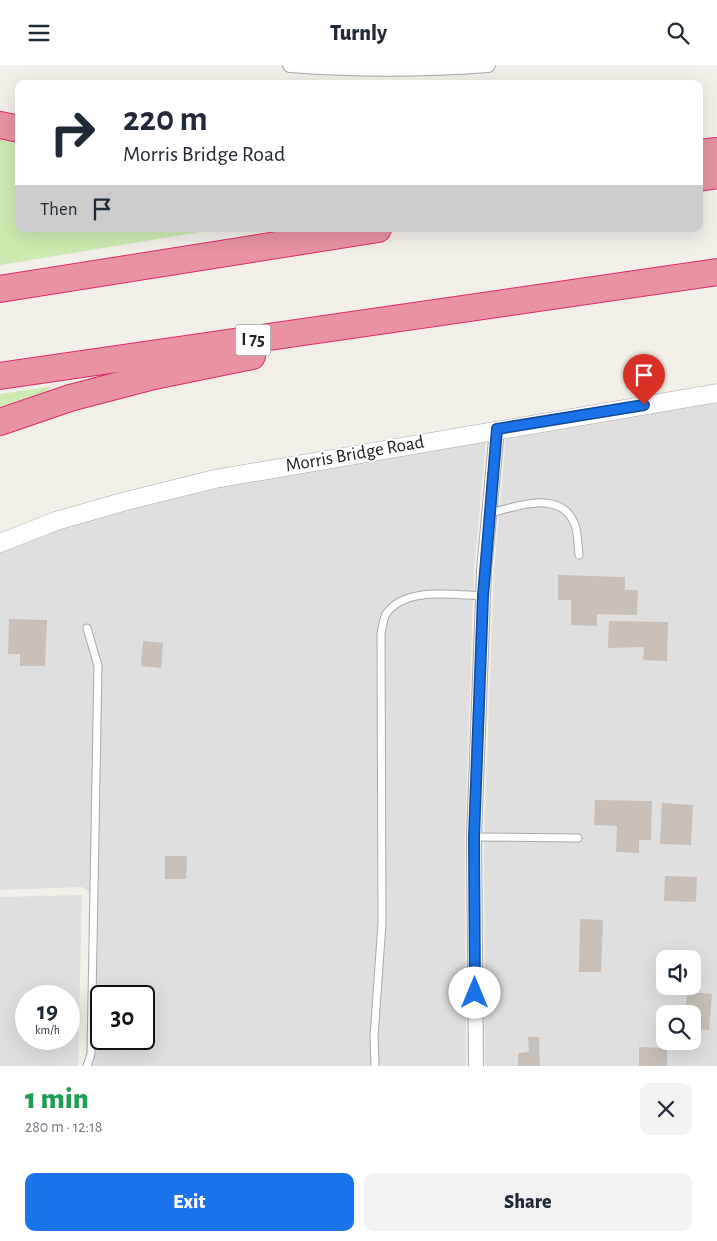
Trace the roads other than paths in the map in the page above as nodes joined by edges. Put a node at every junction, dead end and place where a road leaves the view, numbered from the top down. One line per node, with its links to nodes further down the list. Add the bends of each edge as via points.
1 (290, 65): 3 (street)
2 (488, 65): 3 (street, via 400,69)
3 (330, 66)
4 (0, 125): 5 (highway)
5 (15, 128)
6 (717, 151): 7 (highway)
7 (703, 153)
8 (717, 175): 9 (highway)
9 (703, 177)
10 (359, 232): 12 (highway)
11 (717, 272): 13 (highway, I 75)
12 (0, 289)
13 (505, 303): 14 (highway, I 75); 16 (highway, via 154,377 70,398)
14 (0, 376)
15 (717, 393): 17 (street, Morris Bridge Road)
16 (0, 422)
17 (497, 429): 18 (street); 19 (street, Morris Bridge Road, via 214,479 56,521)
18 (489, 513): 20 (lane, via 536,503 553,503 568,511 576,526); 21 (street)
19 (0, 543)
20 (580, 555)
21 (483, 596): 23 (street); 26 (lane, via 422,594 399,602 386,615 382,633 382,923)
22 (87, 628): 25 (lane, via 98,666 91,1054)
23 (474, 837): 24 (lane); 27 (street)
24 (578, 838)
25 (88, 1066)
26 (375, 1066)
27 (476, 1066)

